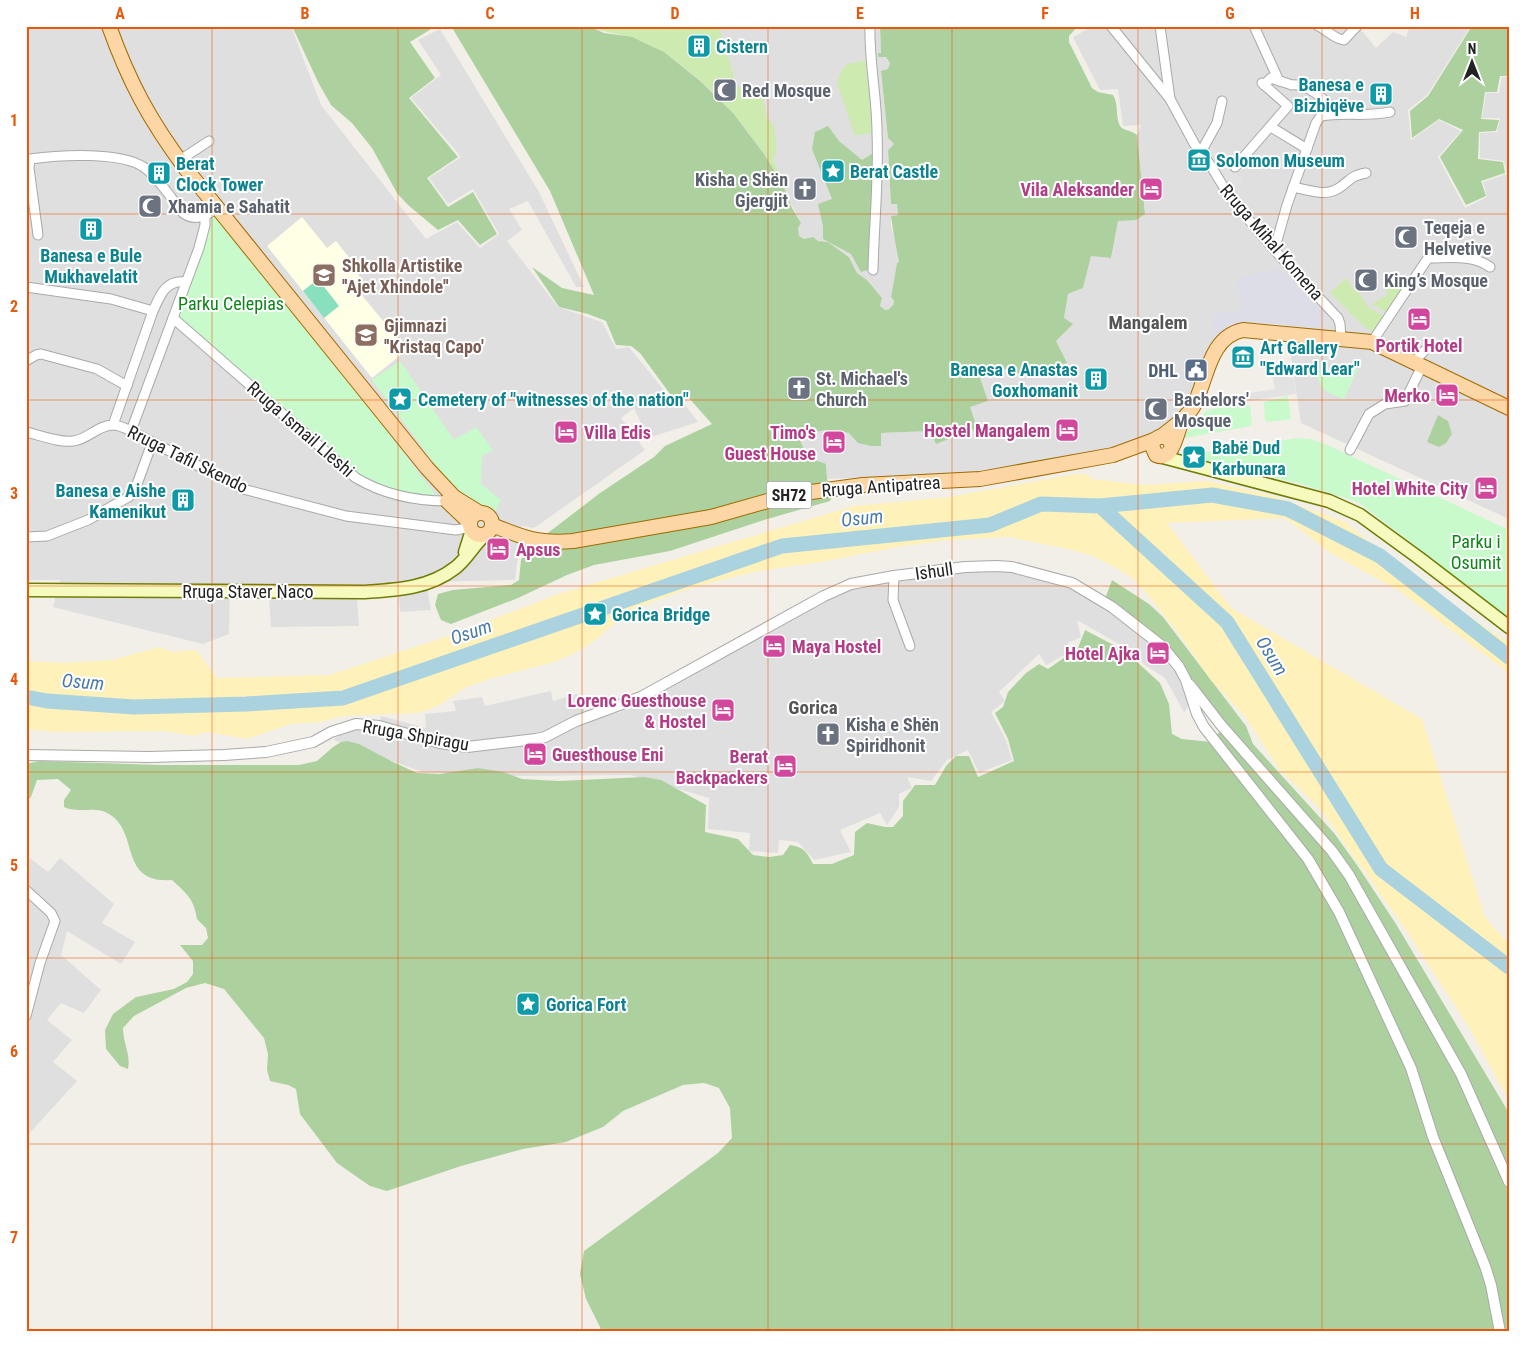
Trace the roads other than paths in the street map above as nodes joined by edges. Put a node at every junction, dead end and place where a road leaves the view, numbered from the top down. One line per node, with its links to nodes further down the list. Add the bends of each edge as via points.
1 (109, 26): 18 (main road, Rruga Antipatrea / SH72, via 130,82)
2 (870, 26): 28 (street, via 878,149)
3 (1111, 26): 9 (street, Rruga Mihal Komena)
4 (1160, 26): 9 (street)
5 (1254, 26): 8 (street)
6 (1318, 26): 7 (street, via 1344,40)
7 (1357, 26)
8 (1280, 81): 12 (street, via 1309,90); 13 (street, via 1270,78 1263,84 1288,106)
9 (1170, 99): 16 (street, Rruga Mihal Komena)
10 (1222, 101): 16 (street, via 1217,123)
11 (1390, 112): 12 (street)
12 (1338, 113): 15 (street, via 1321,116)
13 (1270, 127): 15 (street); 19 (street)
14 (209, 141): 18 (street)
15 (1307, 149): 22 (street)
16 (1201, 152): 26 (street, Rruga Mihal Komena, via 1231,199)
17 (28, 155): 21 (street); 24 (street, via 134,162 154,176 183,213 189,217)
18 (180, 160): 23 (main road, Rruga Antipatrea / SH72)
19 (1235, 167)
20 (1366, 173): 22 (street, via 1354,175 1330,192)
21 (29, 186): 25 (street)
22 (1293, 187): 26 (street)
23 (218, 208): 24 (street); 40 (main road, Rruga Antipatrea / SH72)
24 (205, 216): 29 (street, via 203,235)
25 (38, 235)
26 (1272, 247): 33 (street, Rruga Mihal Komena, via 1338,318)
27 (1490, 268): 34 (street, via 1474,259 1428,258)
28 (873, 270)
29 (186, 282): 31 (street, via 172,283 165,288); 32 (street)
30 (26, 287): 31 (street, via 82,293)
31 (153, 311): 38 (street)
32 (173, 318): 42 (street); 50 (street, Rruga Ismail Lleshi, via 356,478 374,488 420,500)
33 (1341, 338): 34 (main road, Rruga Antipatrea / SH72); 44 (main road, Rruga Antipatrea / SH72, via 1253,330 1230,334 1217,348 1196,400)
34 (1372, 342): 37 (main road, Rruga Antipatrea / SH72)
35 (1424, 351): 37 (street)
36 (26, 361): 38 (street, via 41,354 98,369)
37 (1418, 364): 39 (main road, Rruga Antipatrea / SH72); 46 (street, via 1405,401 1385,404 1369,414)
38 (127, 386): 41 (street)
39 (1508, 407)
40 (380, 411): 50 (main road, Rruga Antipatrea / SH72, via 388,428); 51 (main road, Rruga Antipatrea / SH72, via 446,490 464,505)
41 (113, 425): 42 (street, Rruga Tafil Skendo); 43 (street, Rruga Tafil Skendo, via 72,441)
42 (131, 431): 45 (street, Rruga Tafil Skendo)
43 (26, 432)
44 (1163, 441): 47 (main road, Rruga Antipatrea / SH72); 48 (main road, via 1152,450); 49 (main road)
45 (152, 443): 51 (street, Rruga Tafil Skendo, via 243,488 324,512 456,530); 52 (street, via 130,496 88,520 47,536)
46 (1350, 450)
47 (1113, 454): 48 (main road, SH72); 51 (main road, Rruga Antipatrea / SH72, via 980,479 863,485 806,492 711,517 573,542 536,541)
48 (1159, 456): 49 (main road)
49 (1198, 467): 55 (main road, via 1328,501 1360,515)
50 (447, 501): 51 (main road, Rruga Antipatrea / SH72)
51 (478, 526): 54 (main road, Rruga Staver Naco, via 462,562 435,580 411,589 363,592)
52 (26, 536)
53 (894, 576): 56 (street, via 893,600); 57 (street, Ishull, via 955,567 996,566 1028,570 1072,583 1146,632 1162,646); 58 (street, Ishull, via 838,588)
54 (26, 590)
55 (1509, 627)
56 (910, 646)
57 (1186, 680): 62 (street, via 1221,726 1332,851 1349,875 1461,1074); 63 (street, Ishull, via 1204,727 1308,859 1339,912 1411,1068 1433,1137 1485,1266)
58 (623, 705): 59 (street, Rruga Shpiragu, via 576,721 545,737 479,746 453,745 379,726 356,724 313,742 266,752 158,757)
59 (26, 755)
60 (26, 890): 61 (street, via 52,912 55,921)
61 (26, 1016)
62 (1509, 1182)
63 (1500, 1332)

